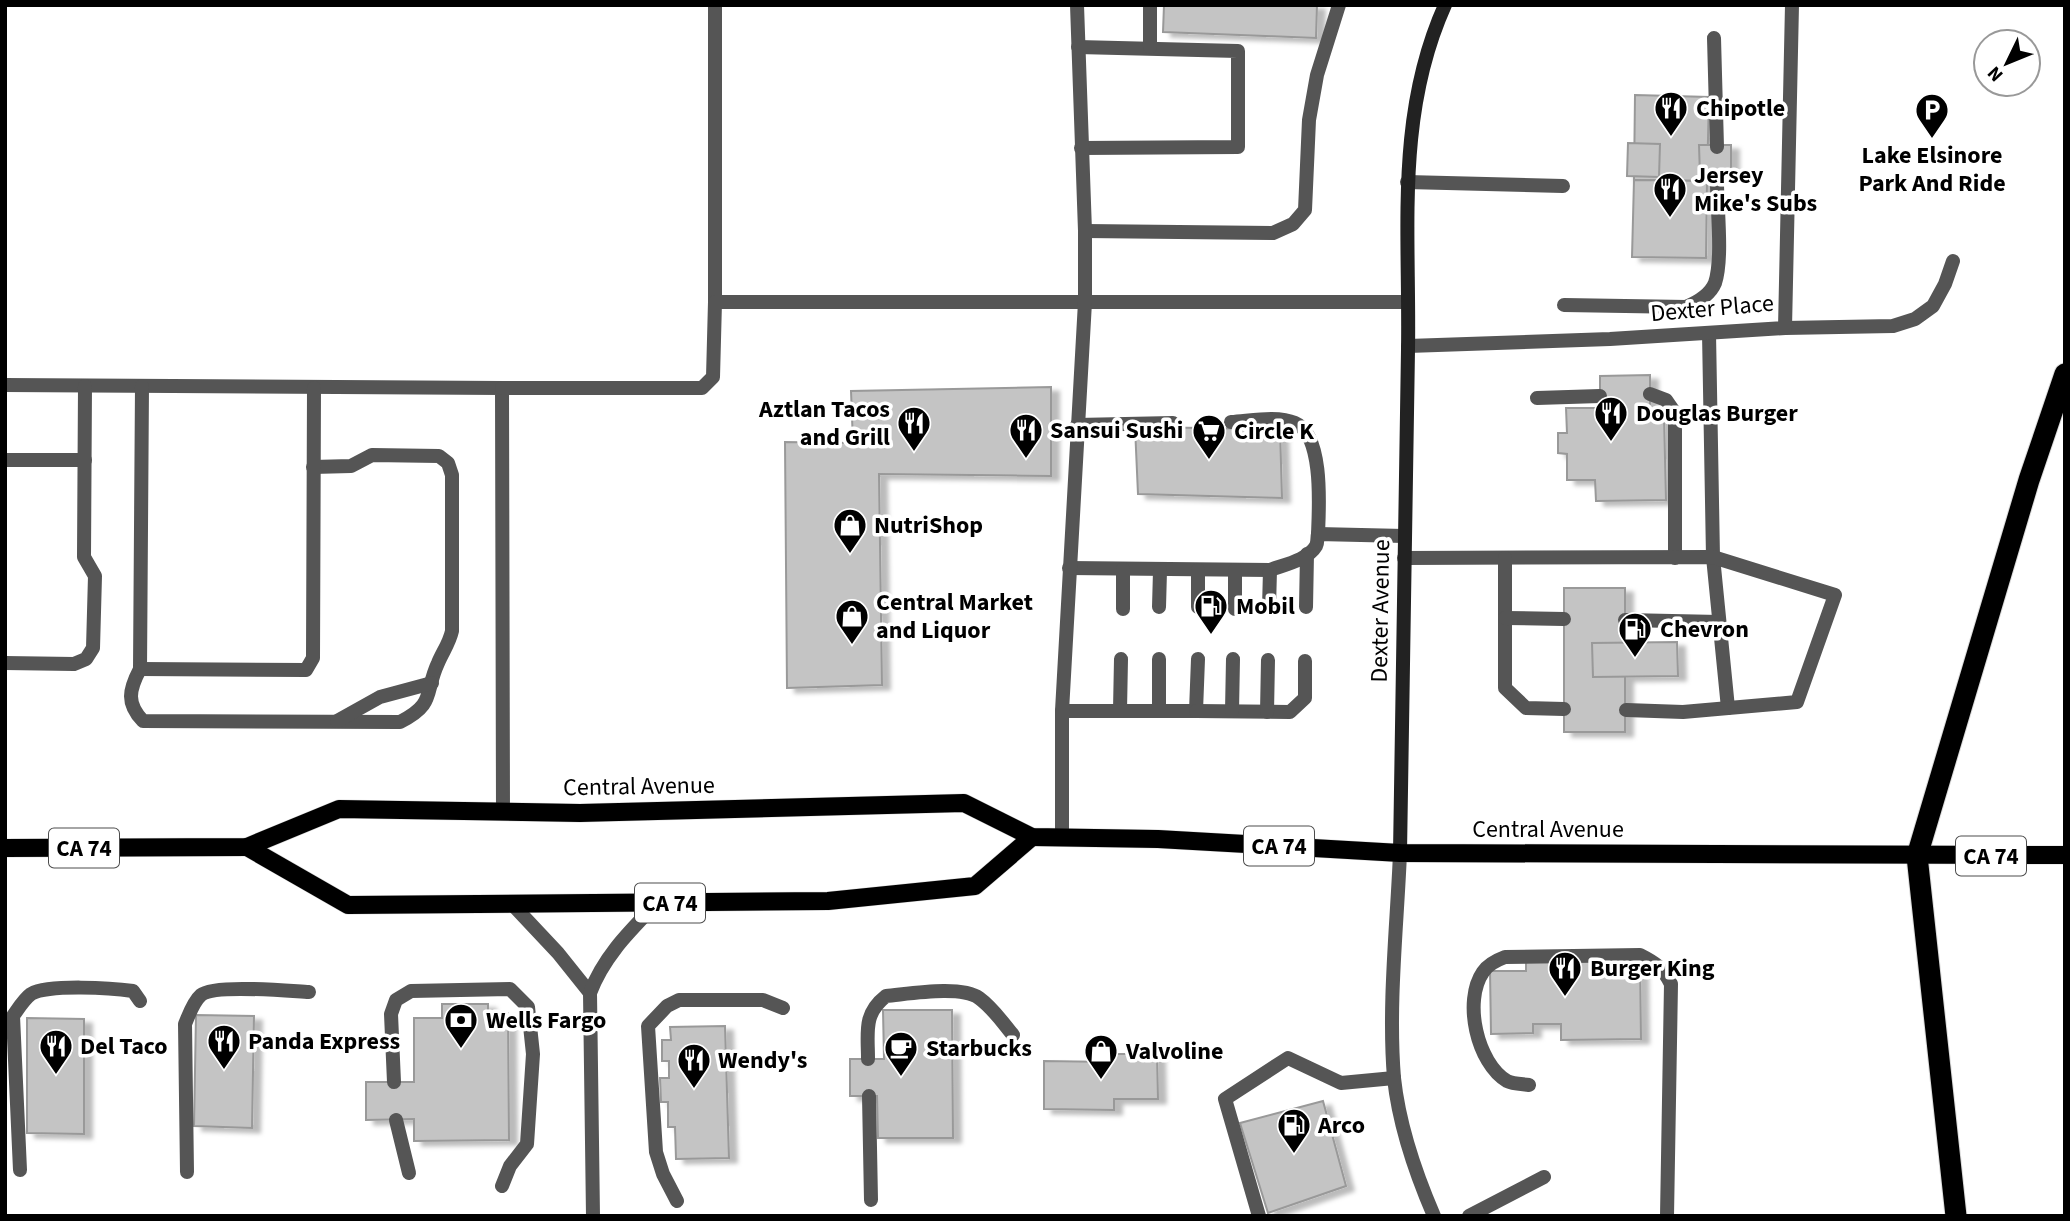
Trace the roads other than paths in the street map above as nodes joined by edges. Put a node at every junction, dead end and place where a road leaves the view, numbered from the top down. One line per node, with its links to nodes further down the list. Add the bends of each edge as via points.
1 (715, 5): 17 (street)
2 (1077, 5): 8 (street)
3 (1150, 5): 9 (street)
4 (1339, 5): 15 (street, via 1317,75 1309,120 1305,210 1293,224 1273,233)
5 (1445, 5): 12 (street, Dexter Avenue, via 1416,93)
6 (1792, 5): 21 (street, Dexter Place)
7 (1714, 38): 10 (street)
8 (1078, 47): 9 (street); 11 (street)
9 (1150, 47): 11 (street, via 1238,51 1238,146)
10 (1717, 147)
11 (1081, 148): 15 (street)
12 (1407, 182): 14 (street); 19 (street, Dexter Avenue)
13 (1717, 183): 20 (street, via 1718,262 1714,284 1706,296 1686,307)
14 (1563, 186)
15 (1085, 231): 18 (street)
16 (1953, 261): 21 (street, via 1933,306 1915,319 1893,326)
17 (715, 302): 18 (street); 29 (street, via 713,377 702,388)
18 (1085, 302): 19 (street); 35 (street)
19 (1408, 302): 23 (street, Dexter Avenue)
20 (1564, 305)
21 (1786, 328): 22 (street, Dexter Place)
22 (1709, 333): 23 (street, Dexter Place); 42 (street)
23 (1408, 346): 40 (street, Dexter Avenue)
24 (2065, 374): 88 (highway)
25 (5, 385): 26 (street)
26 (85, 386): 27 (street); 37 (street)
27 (142, 386): 28 (street); 69 (street)
28 (314, 388): 29 (street); 38 (street)
29 (502, 388): 81 (street)
30 (1650, 394): 45 (street, via 1666,400 1675,413)
31 (1601, 396): 32 (street)
32 (1537, 398)
33 (1231, 422): 39 (street, via 1281,420 1297,423 1306,431 1313,443 1320,499)
34 (1173, 423): 35 (street)
35 (1077, 425): 46 (street)
36 (5, 460): 37 (street)
37 (85, 460): 68 (street, via 85,557 95,576 93,648 86,659 74,664)
38 (313, 467): 69 (street, via 313,658 306,670); 70 (street, via 351,466 372,454 439,456 448,463 452,475 452,631)
39 (1318, 534): 40 (street); 41 (street, via 1316,546)
40 (1404, 536): 43 (street, Dexter Avenue)
41 (1307, 554): 51 (street); 54 (street)
42 (1713, 557): 45 (street); 61 (street); 71 (street, via 1835,595 1797,702)
43 (1404, 558): 44 (street); 86 (street, Dexter Avenue)
44 (1505, 558): 45 (street); 58 (street)
45 (1675, 558)
46 (1069, 568): 47 (street); 76 (street)
47 (1122, 569): 48 (street); 56 (street)
48 (1160, 570): 49 (street); 52 (street)
49 (1198, 570): 50 (street); 53 (street)
50 (1235, 570): 51 (street); 57 (street)
51 (1270, 570): 55 (street)
52 (1159, 607)
53 (1198, 607)
54 (1306, 607)
55 (1269, 608)
56 (1123, 609)
57 (1235, 609)
58 (1505, 618): 59 (street); 72 (street, via 1506,688 1526,708)
59 (1564, 619)
60 (1625, 620): 61 (street)
61 (1719, 622): 71 (street)
62 (1121, 659): 73 (street)
63 (1159, 659): 74 (street)
64 (1198, 659): 77 (street)
65 (1233, 659): 78 (street)
66 (1268, 660): 79 (street)
67 (1305, 660): 79 (street, via 1305,698 1290,712)
68 (5, 663)
69 (140, 670): 80 (street, via 131,687 133,709 143,721)
70 (432, 683): 80 (street, via 380,697); 80 (street, via 417,714 400,722)
71 (1728, 708): 75 (street)
72 (1564, 709)
73 (1120, 710): 74 (street); 76 (street)
74 (1159, 710): 77 (street)
75 (1626, 710)
76 (1062, 711): 83 (street)
77 (1196, 711): 78 (street)
78 (1232, 711): 79 (street)
79 (1267, 712)
80 (336, 721)
81 (503, 812): 82 (main road, Central Avenue / CA 74, via 964,803); 84 (main road, Central Avenue / CA 74, via 339,809)
82 (1032, 837): 83 (main road, Central Avenue / CA 74); 89 (main road, CA 74, via 975,886 828,901)
83 (1062, 837): 86 (main road, Central Avenue / CA 74)
84 (247, 847): 85 (main road, Central Avenue / CA 74); 90 (main road, CA 74, via 348,905)
85 (5, 848)
86 (1400, 853): 88 (main road, Central Avenue / CA 74); 97 (street, Dexter Avenue)
87 (2065, 855): 88 (main road, Central Avenue / CA 74)
88 (1917, 856): 114 (highway)
89 (657, 903): 90 (main road, CA 74); 92 (street, via 609,956)
90 (512, 904): 92 (street)
91 (309, 992): 103 (street, via 219,989 202,994 193,1006 185,1024)
92 (590, 993): 109 (street)
93 (140, 1001): 102 (street, via 133,991 107,987 45,990 31,994 13,1016)
94 (783, 1008): 108 (street, via 763,1000 679,1000 648,1027 656,1152)
95 (1013, 1035): 96 (street, via 977,996 961,992 886,996 868,1017)
96 (868, 1059)
97 (1394, 1078): 110 (street, via 1341,1083 1287,1058 1224,1099); 111 (street, Dexter Avenue, via 1413,1165)
98 (394, 1082): 106 (street, via 391,1014 396,1000 411,991 510,989 519,996 528,1007 533,1054 527,1144)
99 (1529, 1085): 113 (street, via 1509,1083 1492,1069 1479,1044 1476,988 1492,962 1505,957 1640,955 1657,963 1671,984)
100 (869, 1097): 107 (street)
101 (396, 1120): 104 (street)
102 (20, 1170)
103 (187, 1172)
104 (409, 1173)
105 (1544, 1177): 112 (street)
106 (502, 1186)
107 (871, 1200)
108 (677, 1201)
109 (593, 1216)
110 (1259, 1216)
111 (1434, 1216)
112 (1469, 1216)
113 (1667, 1216)
114 (1956, 1216)

